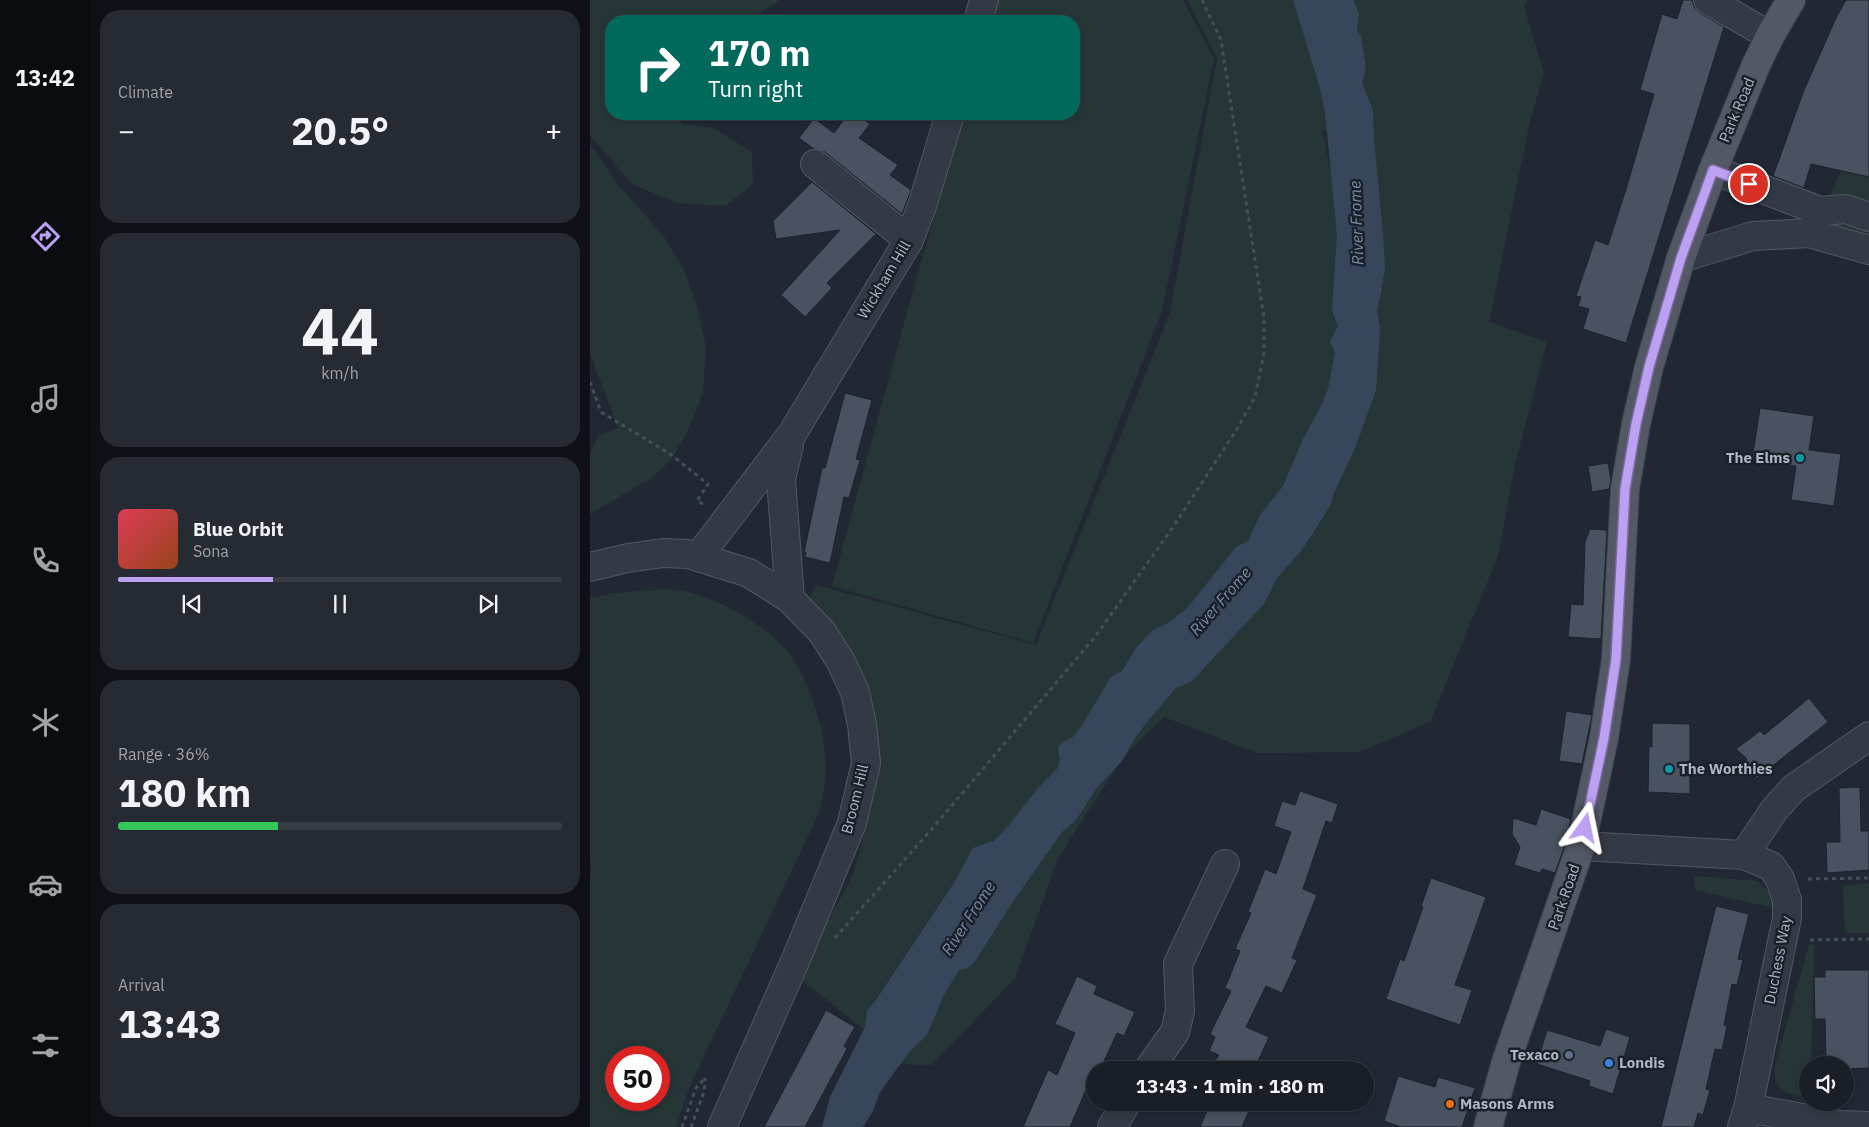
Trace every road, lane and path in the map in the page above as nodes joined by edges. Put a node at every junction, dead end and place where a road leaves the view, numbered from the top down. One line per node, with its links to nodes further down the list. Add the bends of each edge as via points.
1 (984, 0): 5 (street)
2 (1202, 0): 28 (path, via 1221,40 1264,318 1264,354 1255,397 1173,527 1095,637 944,816)
3 (1708, 0): 6 (street)
4 (1791, 0): 6 (main road, Park Road)
5 (980, 15)
6 (1770, 36): 9 (main road, Park Road)
7 (948, 120): 11 (street, Wickham Hill)
8 (815, 164): 11 (street)
9 (1713, 170): 10 (street, via 1820,211 1846,209); 13 (main road, Park Road)
10 (1869, 216)
11 (909, 240): 15 (street, Wickham Hill)
12 (1869, 250): 13 (street, via 1809,234 1791,234 1754,236)
13 (1681, 258): 21 (main road, Park Road, via 1649,367 1625,489 1616,659 1604,738)
14 (590, 382): 16 (path, via 601,412 670,454)
15 (792, 434): 17 (street, Wickham Hill); 19 (street, Wickham Hill, via 781,479)
16 (708, 484)
17 (699, 556): 18 (street, Broom Hill, via 663,553); 19 (street, Broom Hill, via 749,573)
18 (590, 567)
19 (790, 599): 35 (street, Broom Hill, via 822,632 841,662 854,692 866,763 852,823)
20 (1869, 736): 22 (street, via 1794,788 1774,810)
21 (1581, 846): 22 (street, Duchess Way); 37 (main road, Park Road, via 1506,1062)
22 (1744, 855): 25 (street, Duchess Way, via 1771,866)
23 (1226, 864): 29 (street, via 1178,964 1180,1010 1176,1032)
24 (1869, 878): 25 (path)
25 (1780, 879): 27 (street, Duchess Way, via 1788,900)
26 (1869, 939): 27 (path)
27 (1783, 940): 31 (street, Duchess Way)
28 (832, 942)
29 (1155, 1061)
30 (1122, 1111): 36 (street)
31 (1745, 1118): 32 (street, via 1840,1125)
32 (1869, 1122)
33 (682, 1127): 34 (path, via 696,1088 705,1078 704,1092)
34 (691, 1127)
35 (722, 1127)
36 (1112, 1127)
37 (1488, 1127)

